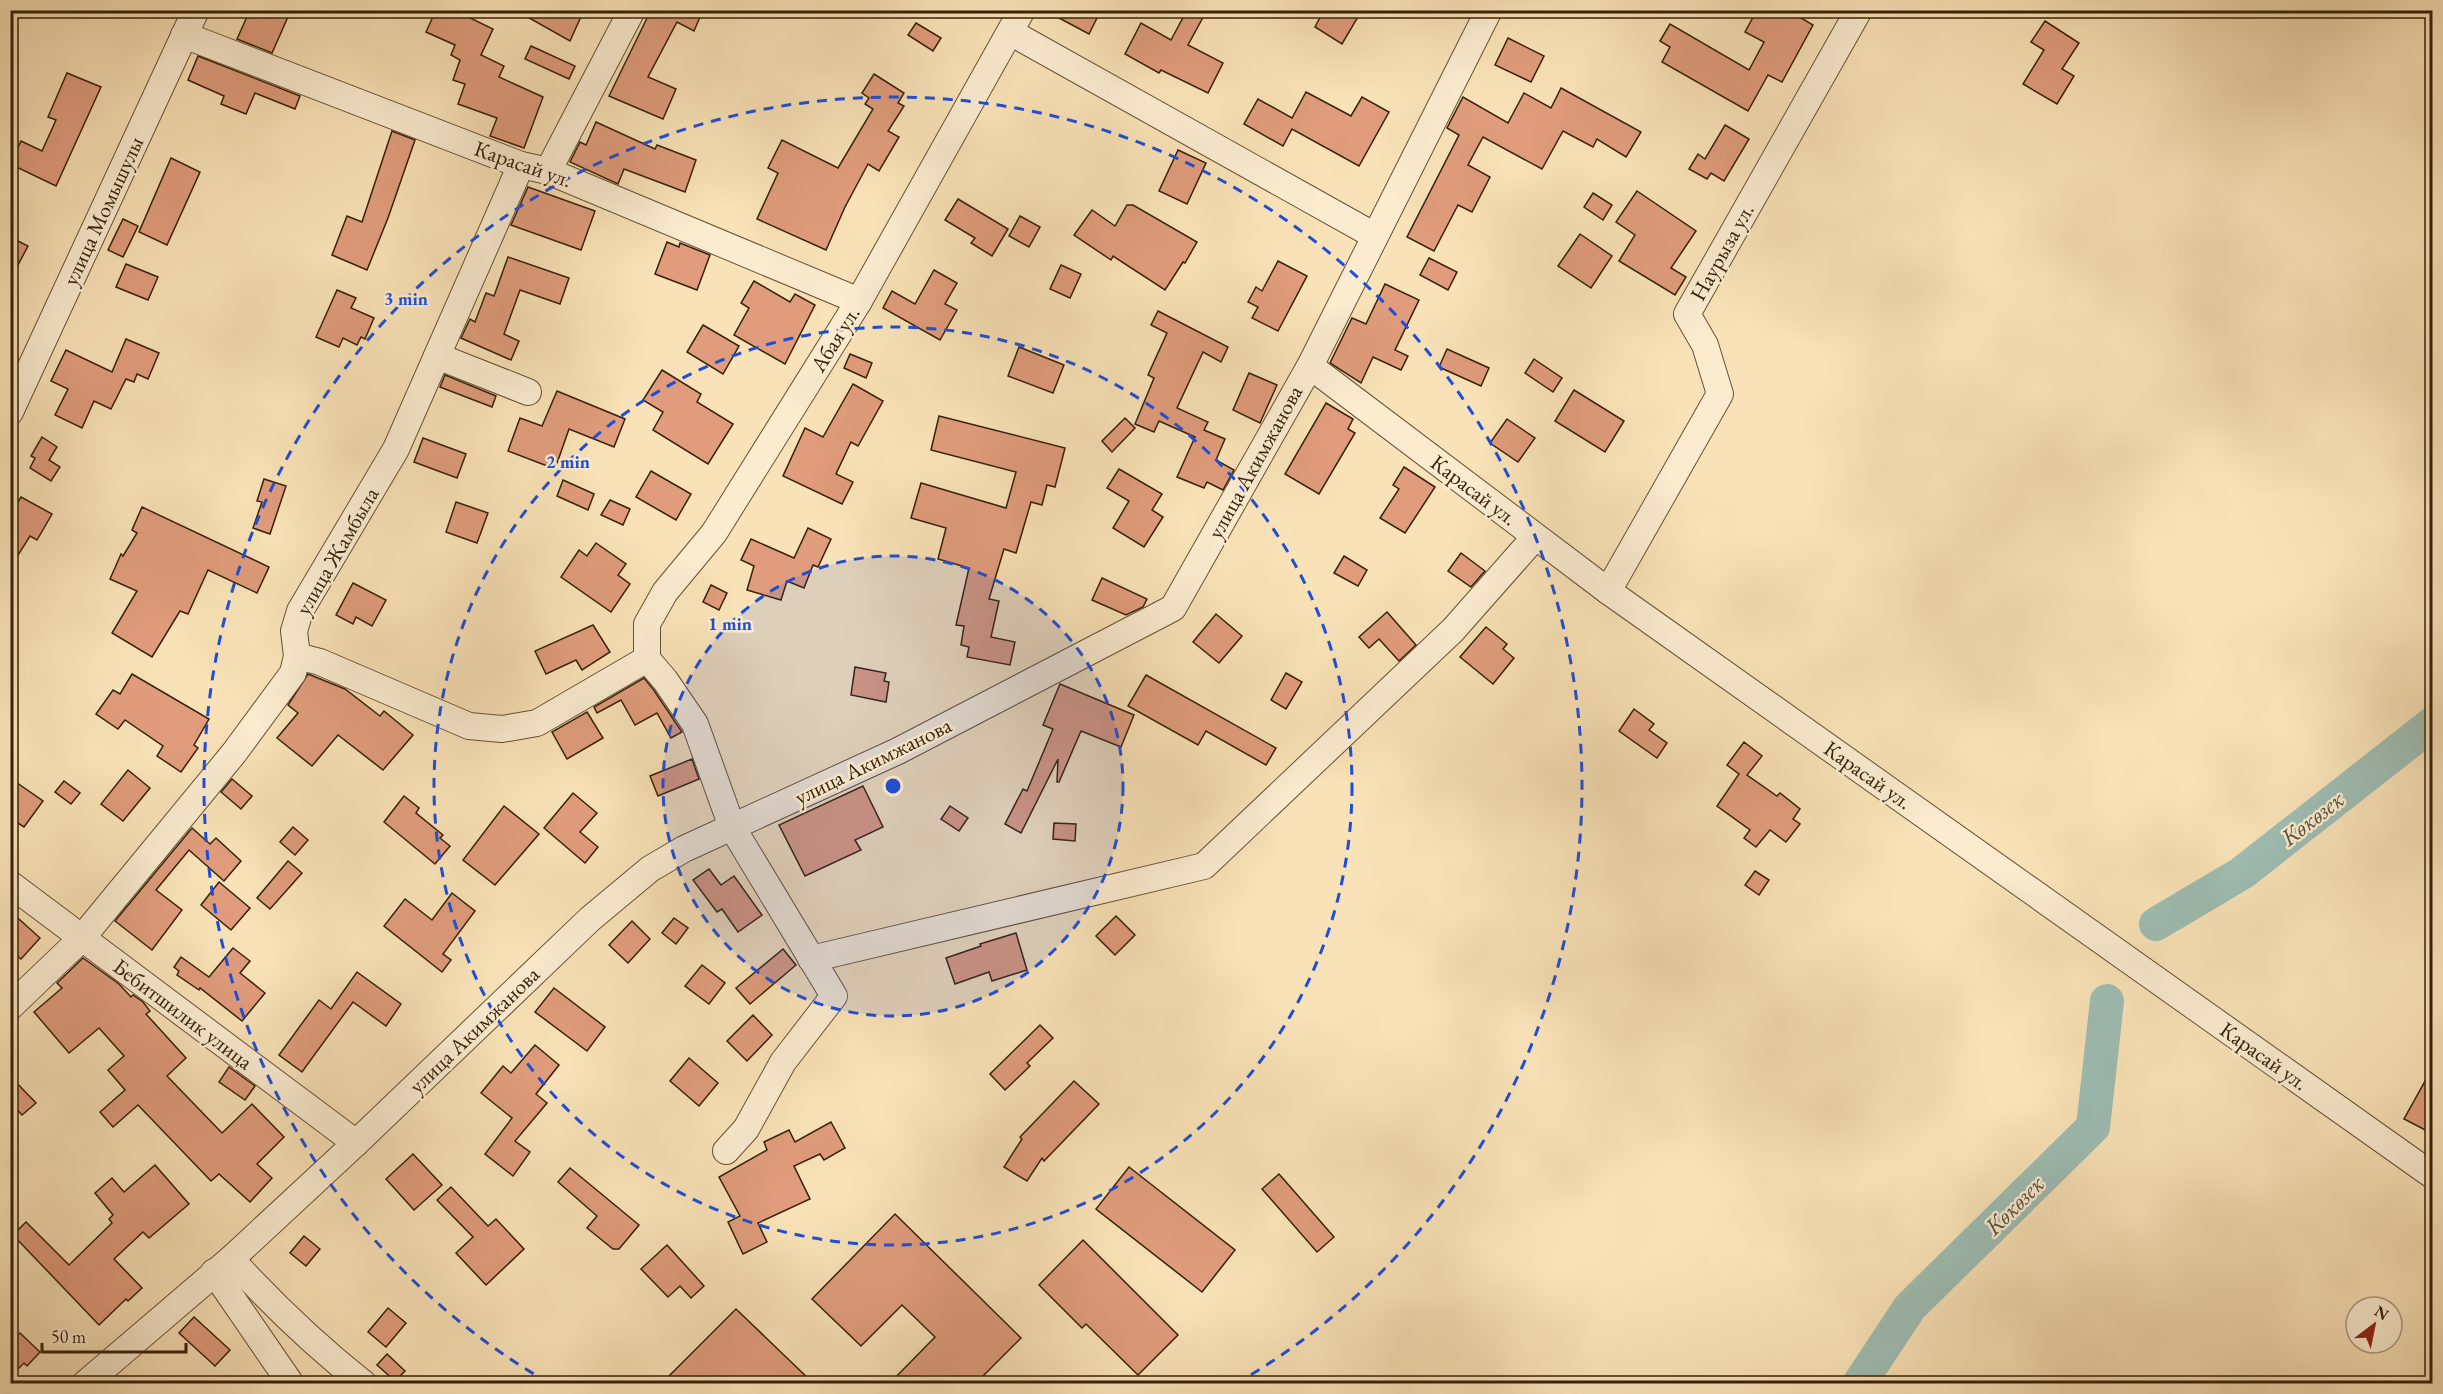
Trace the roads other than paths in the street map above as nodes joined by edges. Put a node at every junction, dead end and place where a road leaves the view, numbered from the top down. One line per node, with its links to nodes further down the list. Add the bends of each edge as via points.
1 (196, 10): 6 (street, улица Момышулы)
2 (632, 10): 8 (street)
3 (1489, 10): 9 (street, улица Акимжанова)
4 (1858, 10): 16 (street, Наурыза ул., via 1687,314 1705,345 1720,394)
5 (1016, 21): 9 (street); 10 (street, Абая ул.)
6 (184, 34): 7 (street, Карасай ул.); 14 (street, улица Момышулы)
7 (521, 165): 8 (street, Карасай ул.); 11 (street, улица Жамбыла)
8 (548, 171): 10 (street, Карасай ул.)
9 (1376, 236): 12 (street, улица Акимжанова)
10 (859, 301): 18 (street, Абая ул., via 714,533 665,592 647,624)
11 (437, 356): 13 (street); 17 (street, улица Жамбыла, via 396,449 300,610 294,631)
12 (1310, 366): 15 (street, Карасай ул.); 19 (street, улица Акимжанова, via 1173,608 898,751)
13 (528, 392)
14 (10, 412)
15 (1535, 537): 16 (street, Карасай ул.); 22 (street, via 1453,630 1204,866)
16 (1608, 591): 26 (street, Карасай ул.)
17 (297, 656): 18 (street, via 320,662 469,726 502,729 537,723); 21 (street, улица Жамбыла, via 292,673 234,753)
18 (647, 659): 19 (street, via 695,724)
19 (732, 827): 22 (street); 24 (street, улица Акимжанова, via 650,869 590,919)
20 (10, 884): 21 (street, Бебитшилик улица)
21 (81, 939): 23 (street, улица Жамбыла); 24 (street, Бебитшилик улица)
22 (811, 959): 25 (street, via 834,996 783,1062 746,1130)
23 (10, 1007)
24 (356, 1143): 27 (street, улица Акимжанова)
25 (726, 1151)
26 (2433, 1175)
27 (222, 1265): 28 (street, улица Акимжанова); 29 (street); 30 (street, via 262,1293)
28 (89, 1382)
29 (291, 1383)
30 (364, 1383)

